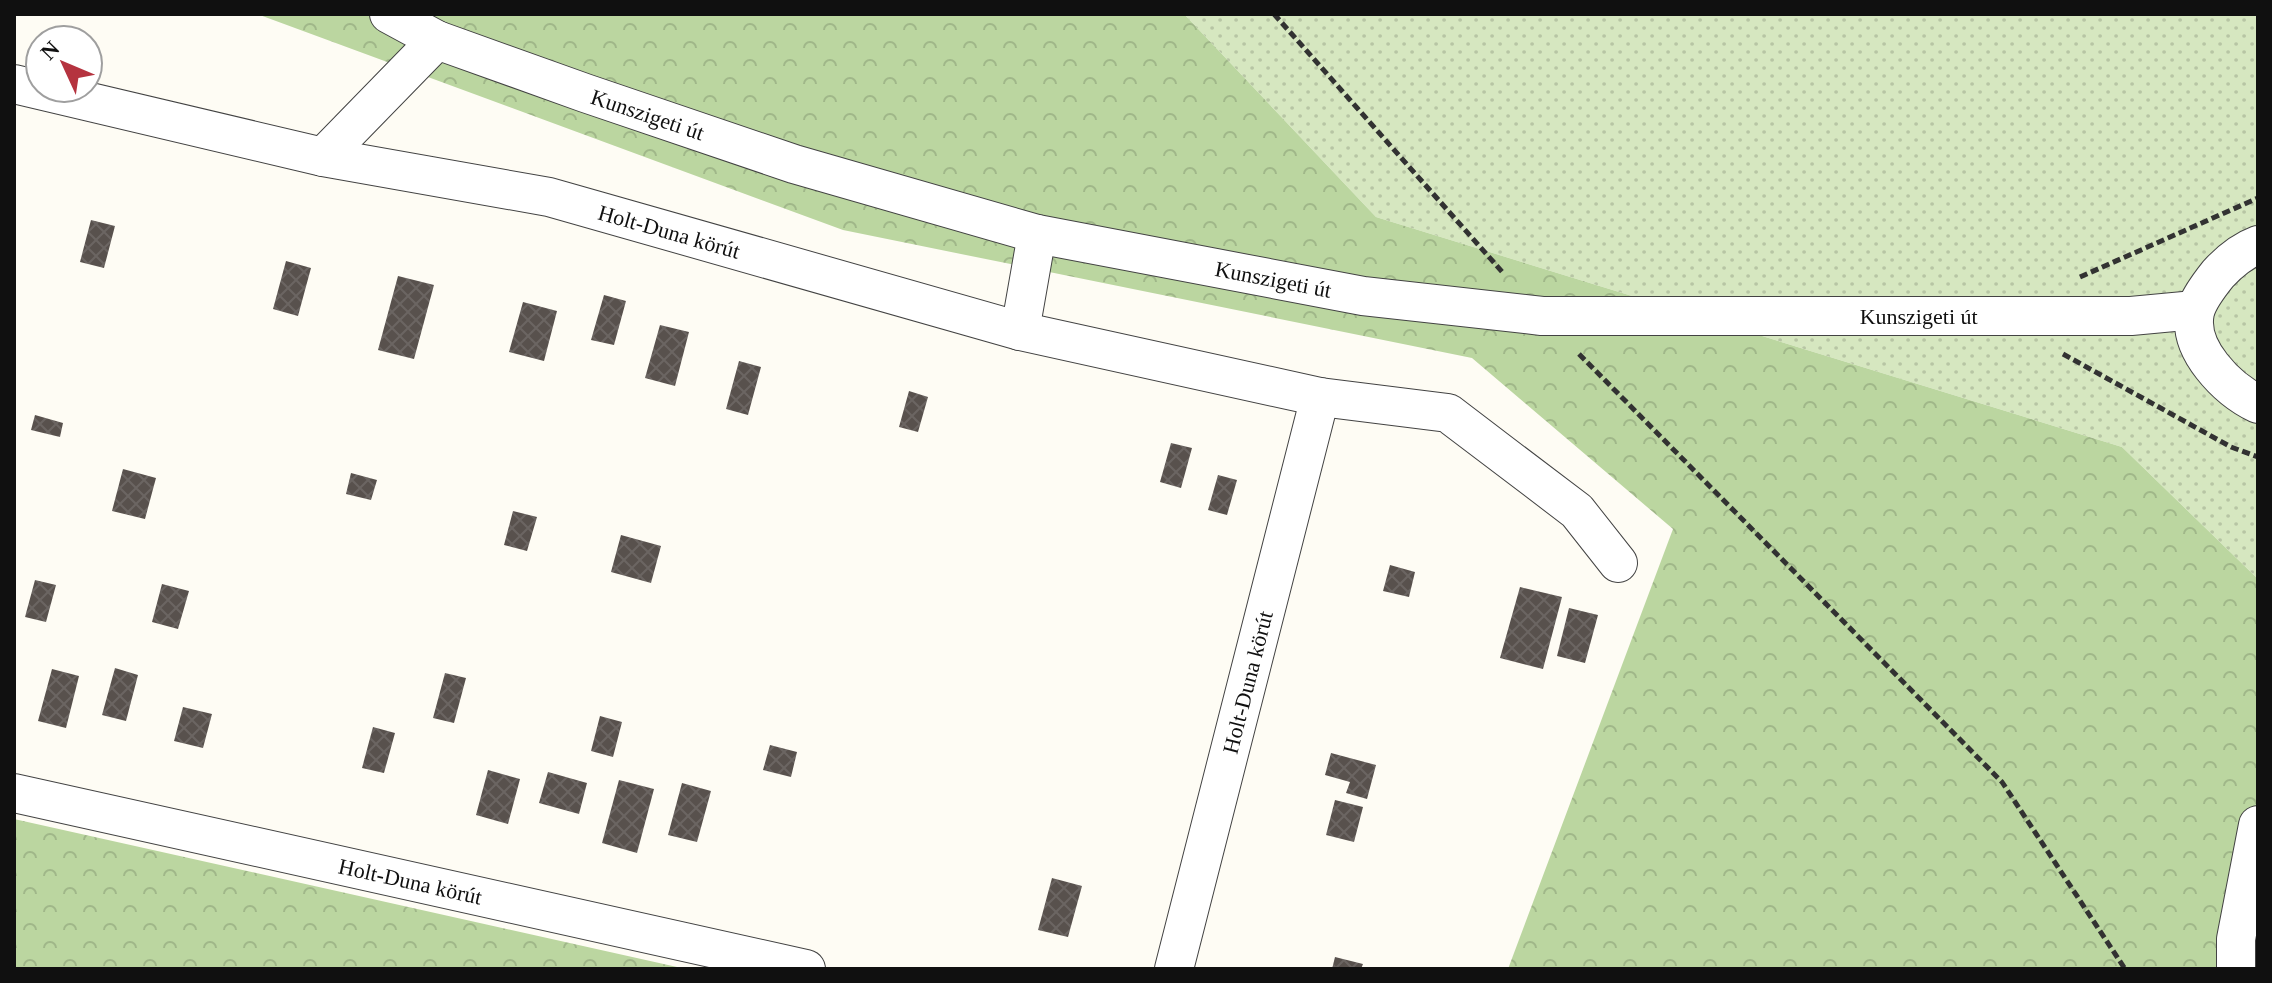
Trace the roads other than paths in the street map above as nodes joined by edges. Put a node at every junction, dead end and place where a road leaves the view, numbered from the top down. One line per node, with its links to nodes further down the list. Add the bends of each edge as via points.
1 (389, 14): 2 (street, Kunszigeti út)
2 (437, 40): 4 (street); 5 (street, Kunszigeti út, via 794,164)
3 (14, 84): 4 (street, Holt-Duna körút)
4 (323, 157): 8 (street, Holt-Duna körút, via 549,197)
5 (1037, 234): 7 (street, Kunszigeti út, via 1363,296 1542,316 2131,316); 8 (street)
6 (2258, 245): 7 (street, via 2226,265)
7 (2195, 310): 10 (street, via 2195,336 2216,373)
8 (1020, 331): 9 (street, Holt-Duna körút)
9 (1320, 397): 11 (street, Holt-Duna körút, via 1448,413 1577,511); 15 (street, Holt-Duna körút)
10 (2258, 404)
11 (1618, 563)
12 (14, 793): 14 (street, Holt-Duna körút)
13 (2258, 825): 16 (street, via 2236,939)
14 (806, 969)
15 (1174, 969)
16 (2236, 969)

